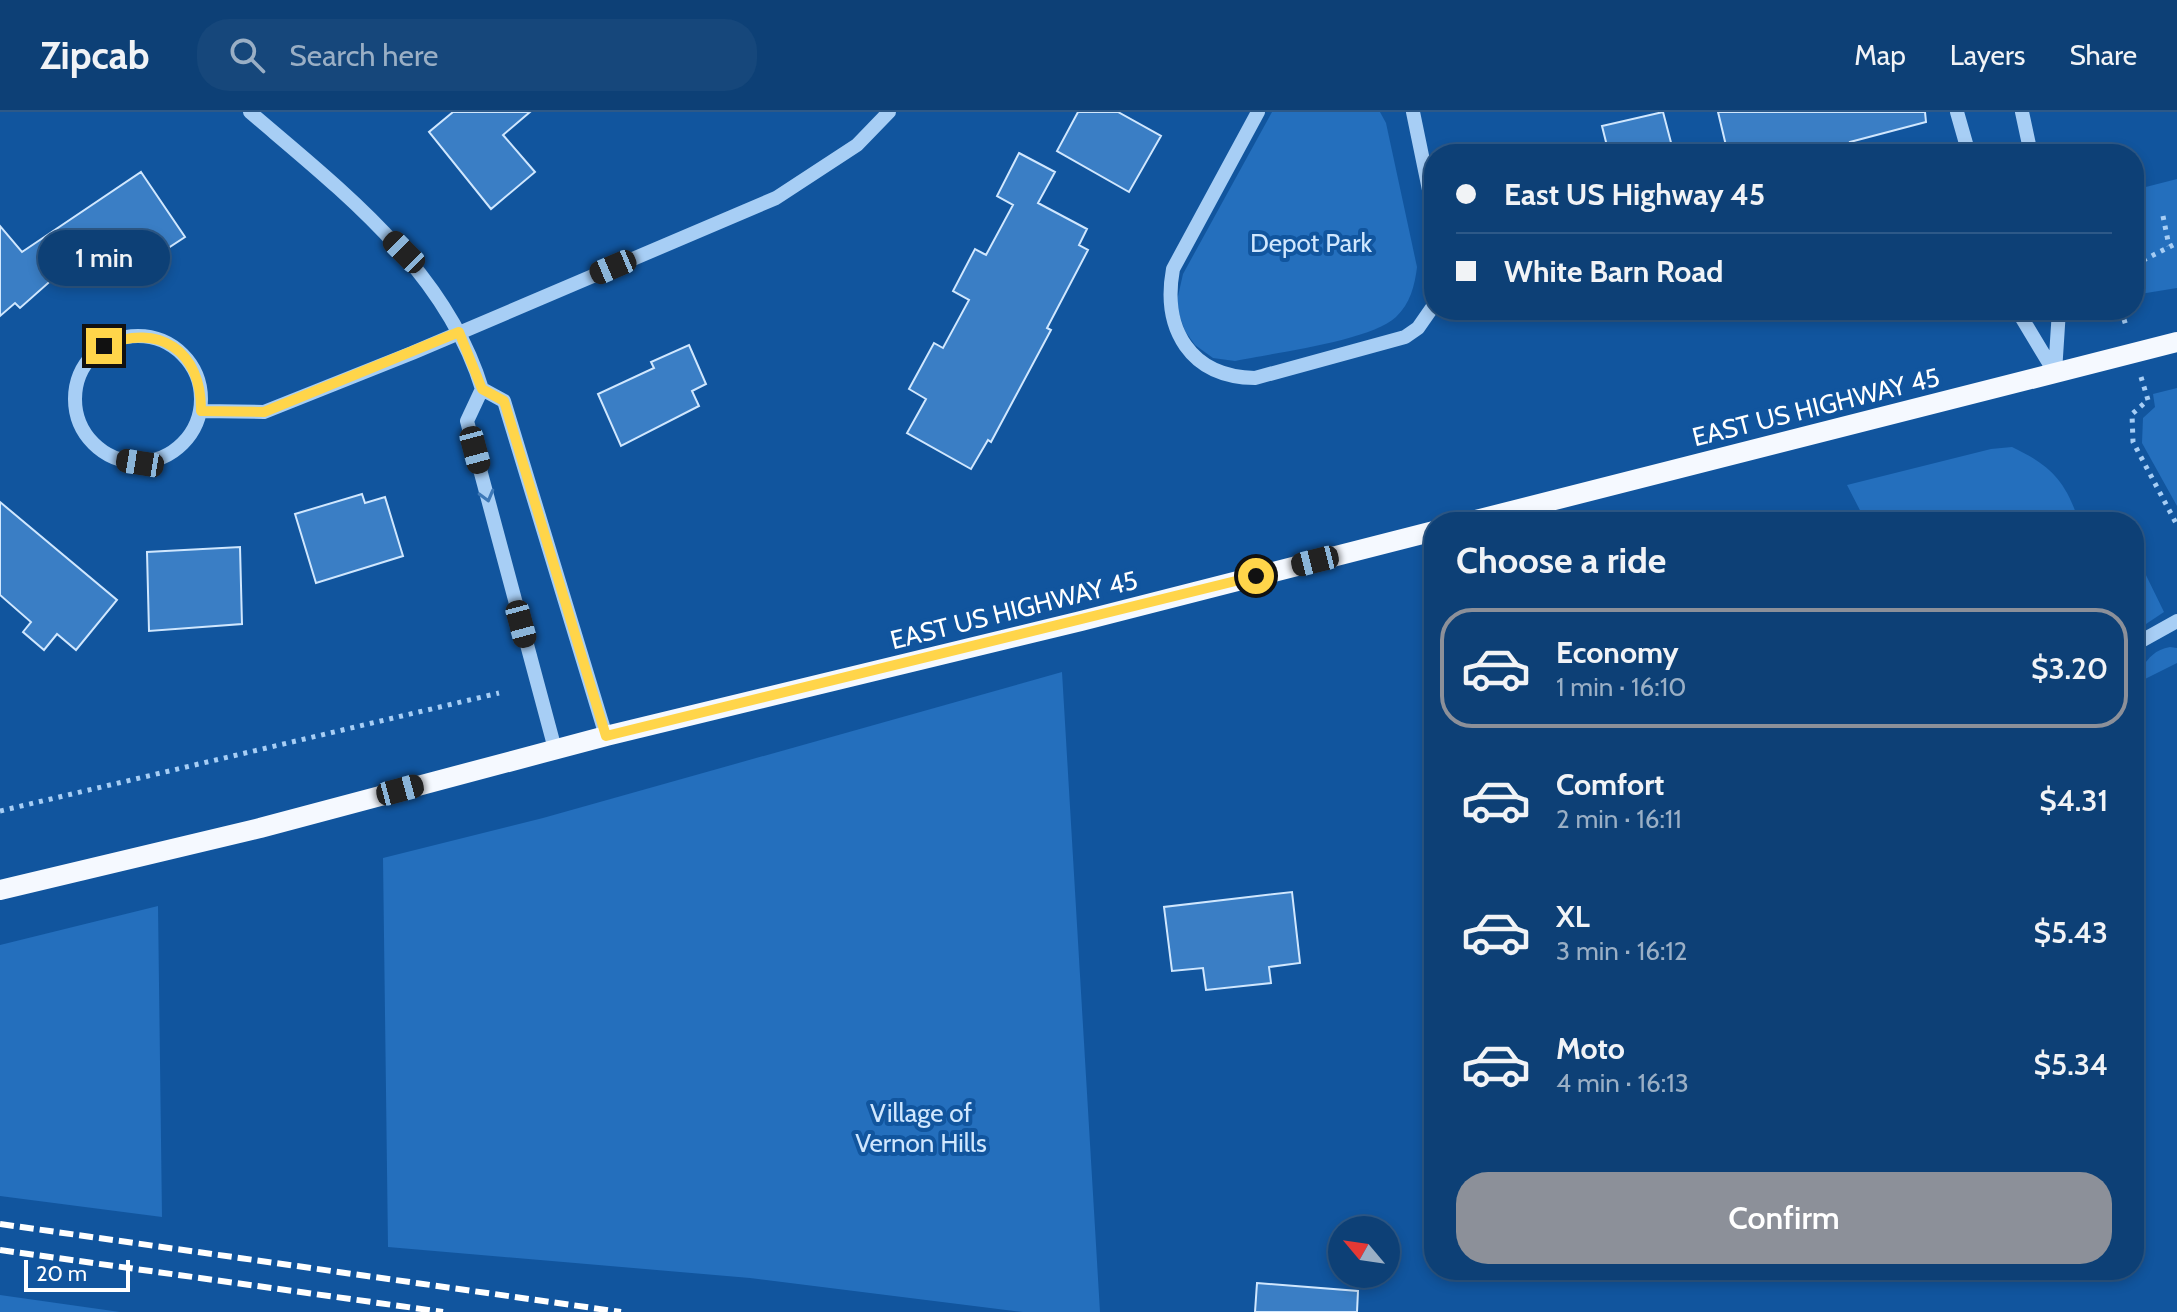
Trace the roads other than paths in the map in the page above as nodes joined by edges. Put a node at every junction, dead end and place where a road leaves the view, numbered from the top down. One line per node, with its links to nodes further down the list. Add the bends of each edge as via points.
1 (250, 112): 13 (street, via 404,252)
2 (889, 112): 13 (street, via 857,145 776,198)
3 (1258, 112): 10 (street, via 1173,269 1168,295 1175,328 1186,347 1214,371 1255,378 1405,337)
4 (1413, 112): 9 (street)
5 (1957, 112): 7 (street)
6 (2022, 112): 8 (street)
7 (1966, 144)
8 (2029, 144)
9 (1424, 165)
10 (1424, 319)
11 (2023, 320): 15 (street)
12 (2058, 320): 15 (street)
13 (459, 332): 16 (street); 17 (street, via 264,412)
14 (2177, 342): 15 (main road, EAST US HIGHWAY 45)
15 (2055, 373): 18 (main road, EAST US HIGHWAY 45)
16 (482, 389): 22 (street, via 504,401); 23 (street, one-way to 23, via 467,421)
17 (201, 411): 17 (street, via 180,448 140,463 119,460 86,436 75,398 79,377 104,346 142,336 181,351 201,389)
18 (1507, 512)
19 (1424, 536): 22 (main road, EAST US HIGHWAY 45)
20 (2177, 621): 21 (street)
21 (2144, 639)
22 (606, 736): 23 (main road, EAST US HIGHWAY 45)
23 (555, 749): 24 (main road, EAST US HIGHWAY 45)
24 (0, 890)

